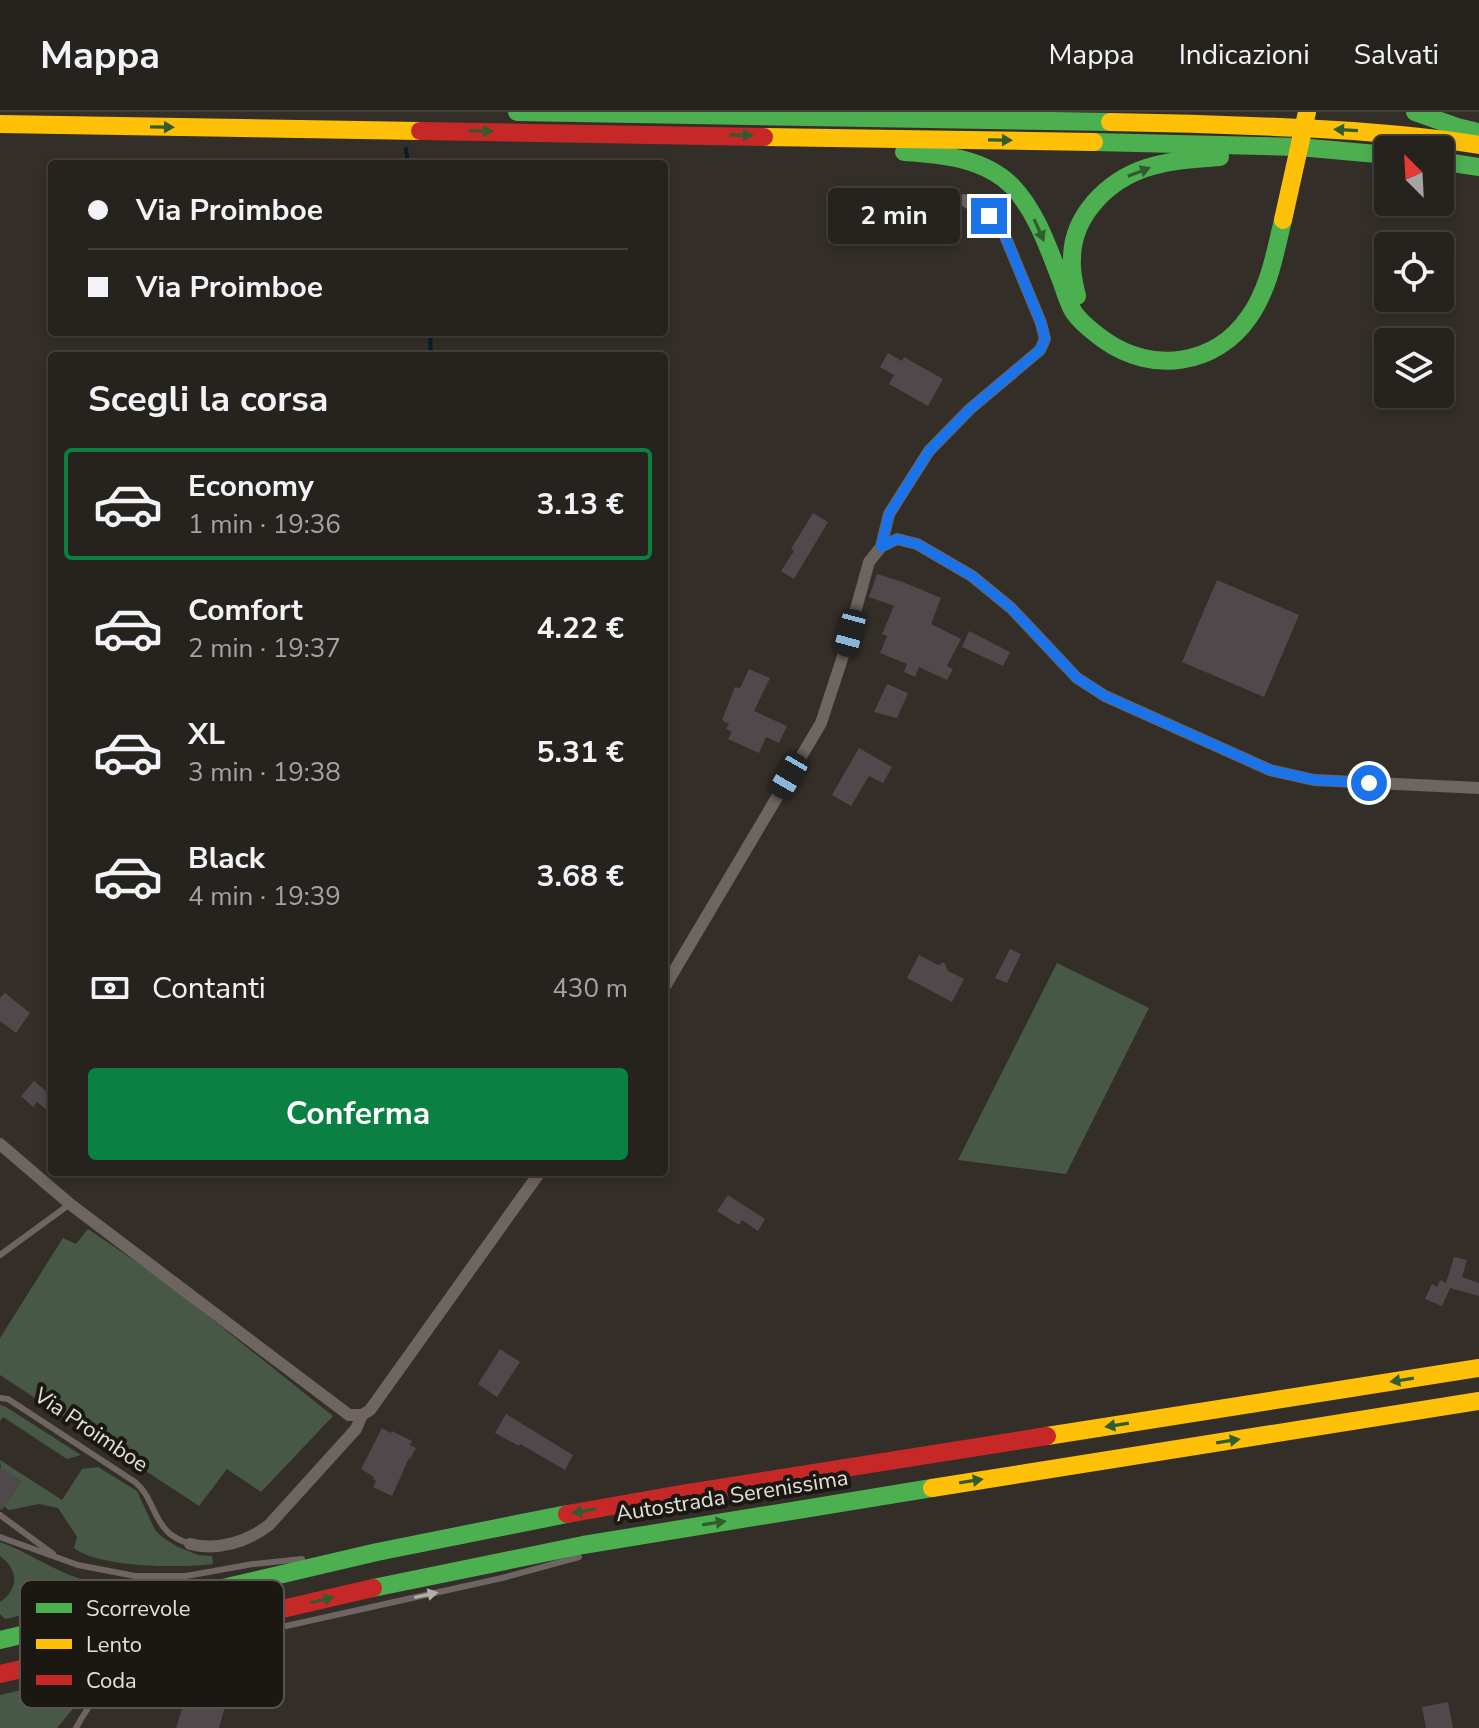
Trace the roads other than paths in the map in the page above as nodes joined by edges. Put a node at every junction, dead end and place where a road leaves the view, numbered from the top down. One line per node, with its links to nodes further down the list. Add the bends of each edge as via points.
1 (517, 112): 5 (highway)
2 (1026, 112): 5 (highway)
3 (1307, 112): 15 (highway, bridge, via 1267,282 1236,333 1192,357 1161,362)
4 (1415, 112): 7 (highway)
5 (950, 119): 9 (highway, one-way to 5, via 1320,129)
6 (0, 124): 8 (highway, one-way to 8)
7 (1479, 132)
8 (772, 135): 10 (highway, one-way to 10, via 1299,147); 15 (highway, one-way to 15, via 850,150 959,158 995,173 1032,215 1074,312 1097,338)
9 (1479, 145)
10 (1374, 154)
11 (1374, 163): 15 (highway, one-way to 11, via 1078,296 1072,253 1084,216 1122,179 1157,166 1220,157)
12 (1454, 164): 13 (highway)
13 (1479, 167)
14 (964, 200): 16 (street, via 1003,231 1045,339 1040,350 929,451 889,514)
15 (1112, 346)
16 (881, 547): 17 (street, via 897,539 928,550 1011,608 1077,678 1105,696 1270,770 1314,780); 18 (street, via 869,562 821,723)
17 (1479, 788)
18 (668, 981)
19 (0, 1144): 21 (street)
20 (537, 1176): 26 (street, Via Proimboe)
21 (70, 1204): 22 (lane); 26 (street, via 349,1415)
22 (0, 1255)
23 (1479, 1368): 32 (highway, Autostrada Serenissima, one-way to 32, via 697,1491)
24 (0, 1398): 30 (lane, Via Proimboe, via 135,1482 164,1529)
25 (1479, 1401): 28 (highway, Autostrada Serenissima, one-way to 25)
26 (362, 1415): 30 (street, Via Proimboe, via 356,1429 256,1535 220,1546)
27 (0, 1515): 34 (lane)
28 (684, 1528): 31 (lane); 36 (highway, Autostrada Serenissima, one-way to 28, via 467,1568)
29 (0, 1537): 34 (lane)
30 (190, 1544)
31 (608, 1549)
32 (377, 1552): 34 (lane, via 161,1577 104,1571); 35 (highway, Autostrada Serenissima)
33 (593, 1553): 37 (lane, one-way to 33)
34 (59, 1558)
35 (257, 1580)
36 (284, 1610)
37 (284, 1626)
38 (20, 1635): 39 (highway, Autostrada Serenissima)
39 (0, 1640)
40 (20, 1669): 41 (highway, Autostrada Serenissima, one-way to 40)
41 (0, 1674)
42 (89, 1708): 43 (lane, one-way to 42)
43 (76, 1728)

